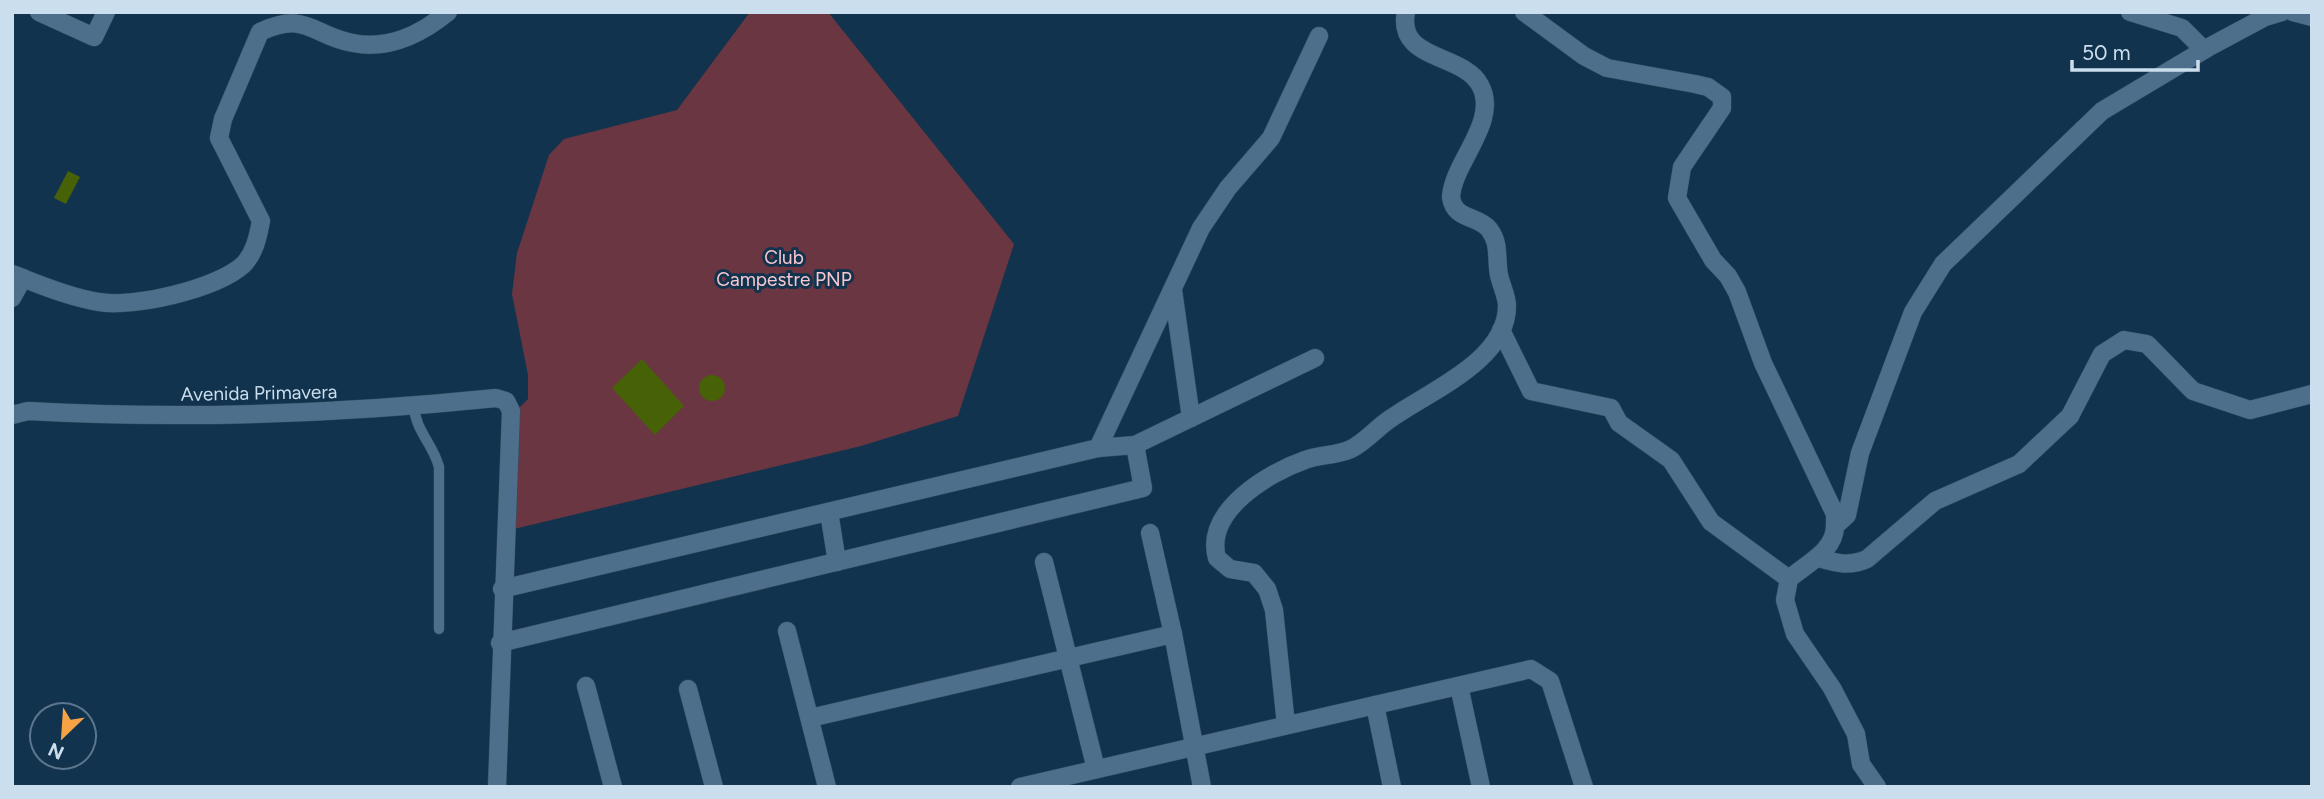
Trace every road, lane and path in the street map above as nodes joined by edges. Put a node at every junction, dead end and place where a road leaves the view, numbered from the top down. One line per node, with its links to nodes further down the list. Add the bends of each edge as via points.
1 (39, 12): 2 (street, via 94,37)
2 (106, 12)
3 (448, 12): 12 (street, via 409,38 383,45 351,43 307,24 280,23 260,32 219,138 261,221 253,253 242,266 174,295 127,304 64,294)
4 (1406, 12): 15 (street, via 1407,31 1414,44 1468,72 1483,93 1484,112 1451,197 1459,213 1484,225 1493,237 1507,304)
5 (1524, 12): 24 (street, via 1607,68 1695,83 1722,97 1722,108 1682,167 1677,198 1737,292 1763,362 1835,514)
6 (2130, 12): 11 (street, via 2182,28)
7 (2282, 12): 11 (street)
8 (2293, 12): 9 (street)
9 (2312, 17)
10 (1319, 36): 13 (street, via 1271,138 1201,228)
11 (2204, 50): 24 (street, via 2102,111 1943,264 1913,312 1860,453 1847,515)
12 (17, 276): 14 (street)
13 (1172, 289): 20 (street); 22 (street)
14 (12, 298)
15 (1501, 330): 29 (street, via 1531,391 1611,408 1619,423 1671,460 1712,522); 41 (street, via 1463,372 1386,421 1354,448 1293,465 1235,502 1223,517 1216,536 1217,558 1230,569 1259,577 1271,599)
16 (1315, 358): 20 (street)
17 (2312, 394): 26 (street, via 2250,411 2193,391 2147,344 2124,340 2102,354 2070,416 2019,464 1935,501 1855,565)
18 (414, 407): 19 (street, Avenida Primavera, via 365,412 158,416 28,411); 30 (street, Avenida Primavera, via 496,398 506,401 511,411); 31 (lane, via 415,423 439,467)
19 (12, 415)
20 (1191, 418): 21 (street)
21 (1135, 445): 22 (street); 27 (street, via 1143,488)
22 (1098, 448): 23 (street)
23 (829, 512): 27 (street); 30 (street)
24 (1835, 526): 26 (street, via 1835,536)
25 (1150, 533): 33 (street)
26 (1818, 558): 29 (street)
27 (837, 562): 34 (street)
28 (1044, 562): 35 (street)
29 (1789, 579): 53 (street, via 1785,600 1795,634 1832,688 1856,734 1861,764)
30 (502, 589): 34 (street)
31 (439, 628)
32 (787, 631): 40 (street)
33 (1174, 634): 35 (street); 42 (street)
34 (500, 643): 44 (street)
35 (1068, 658): 40 (street); 43 (street)
36 (586, 686): 45 (street)
37 (1459, 686): 39 (street); 51 (street); 52 (street, via 1531,669 1550,681)
38 (688, 689): 46 (street)
39 (1375, 705): 41 (street); 50 (street)
40 (810, 718): 47 (street)
41 (1286, 725): 42 (street)
42 (1194, 747): 43 (street); 49 (street)
43 (1096, 769): 48 (street)
44 (497, 787)
45 (613, 787)
46 (714, 787)
47 (827, 787)
48 (1020, 787)
49 (1202, 787)
50 (1392, 787)
51 (1481, 787)
52 (1584, 787)
53 (1877, 787)

